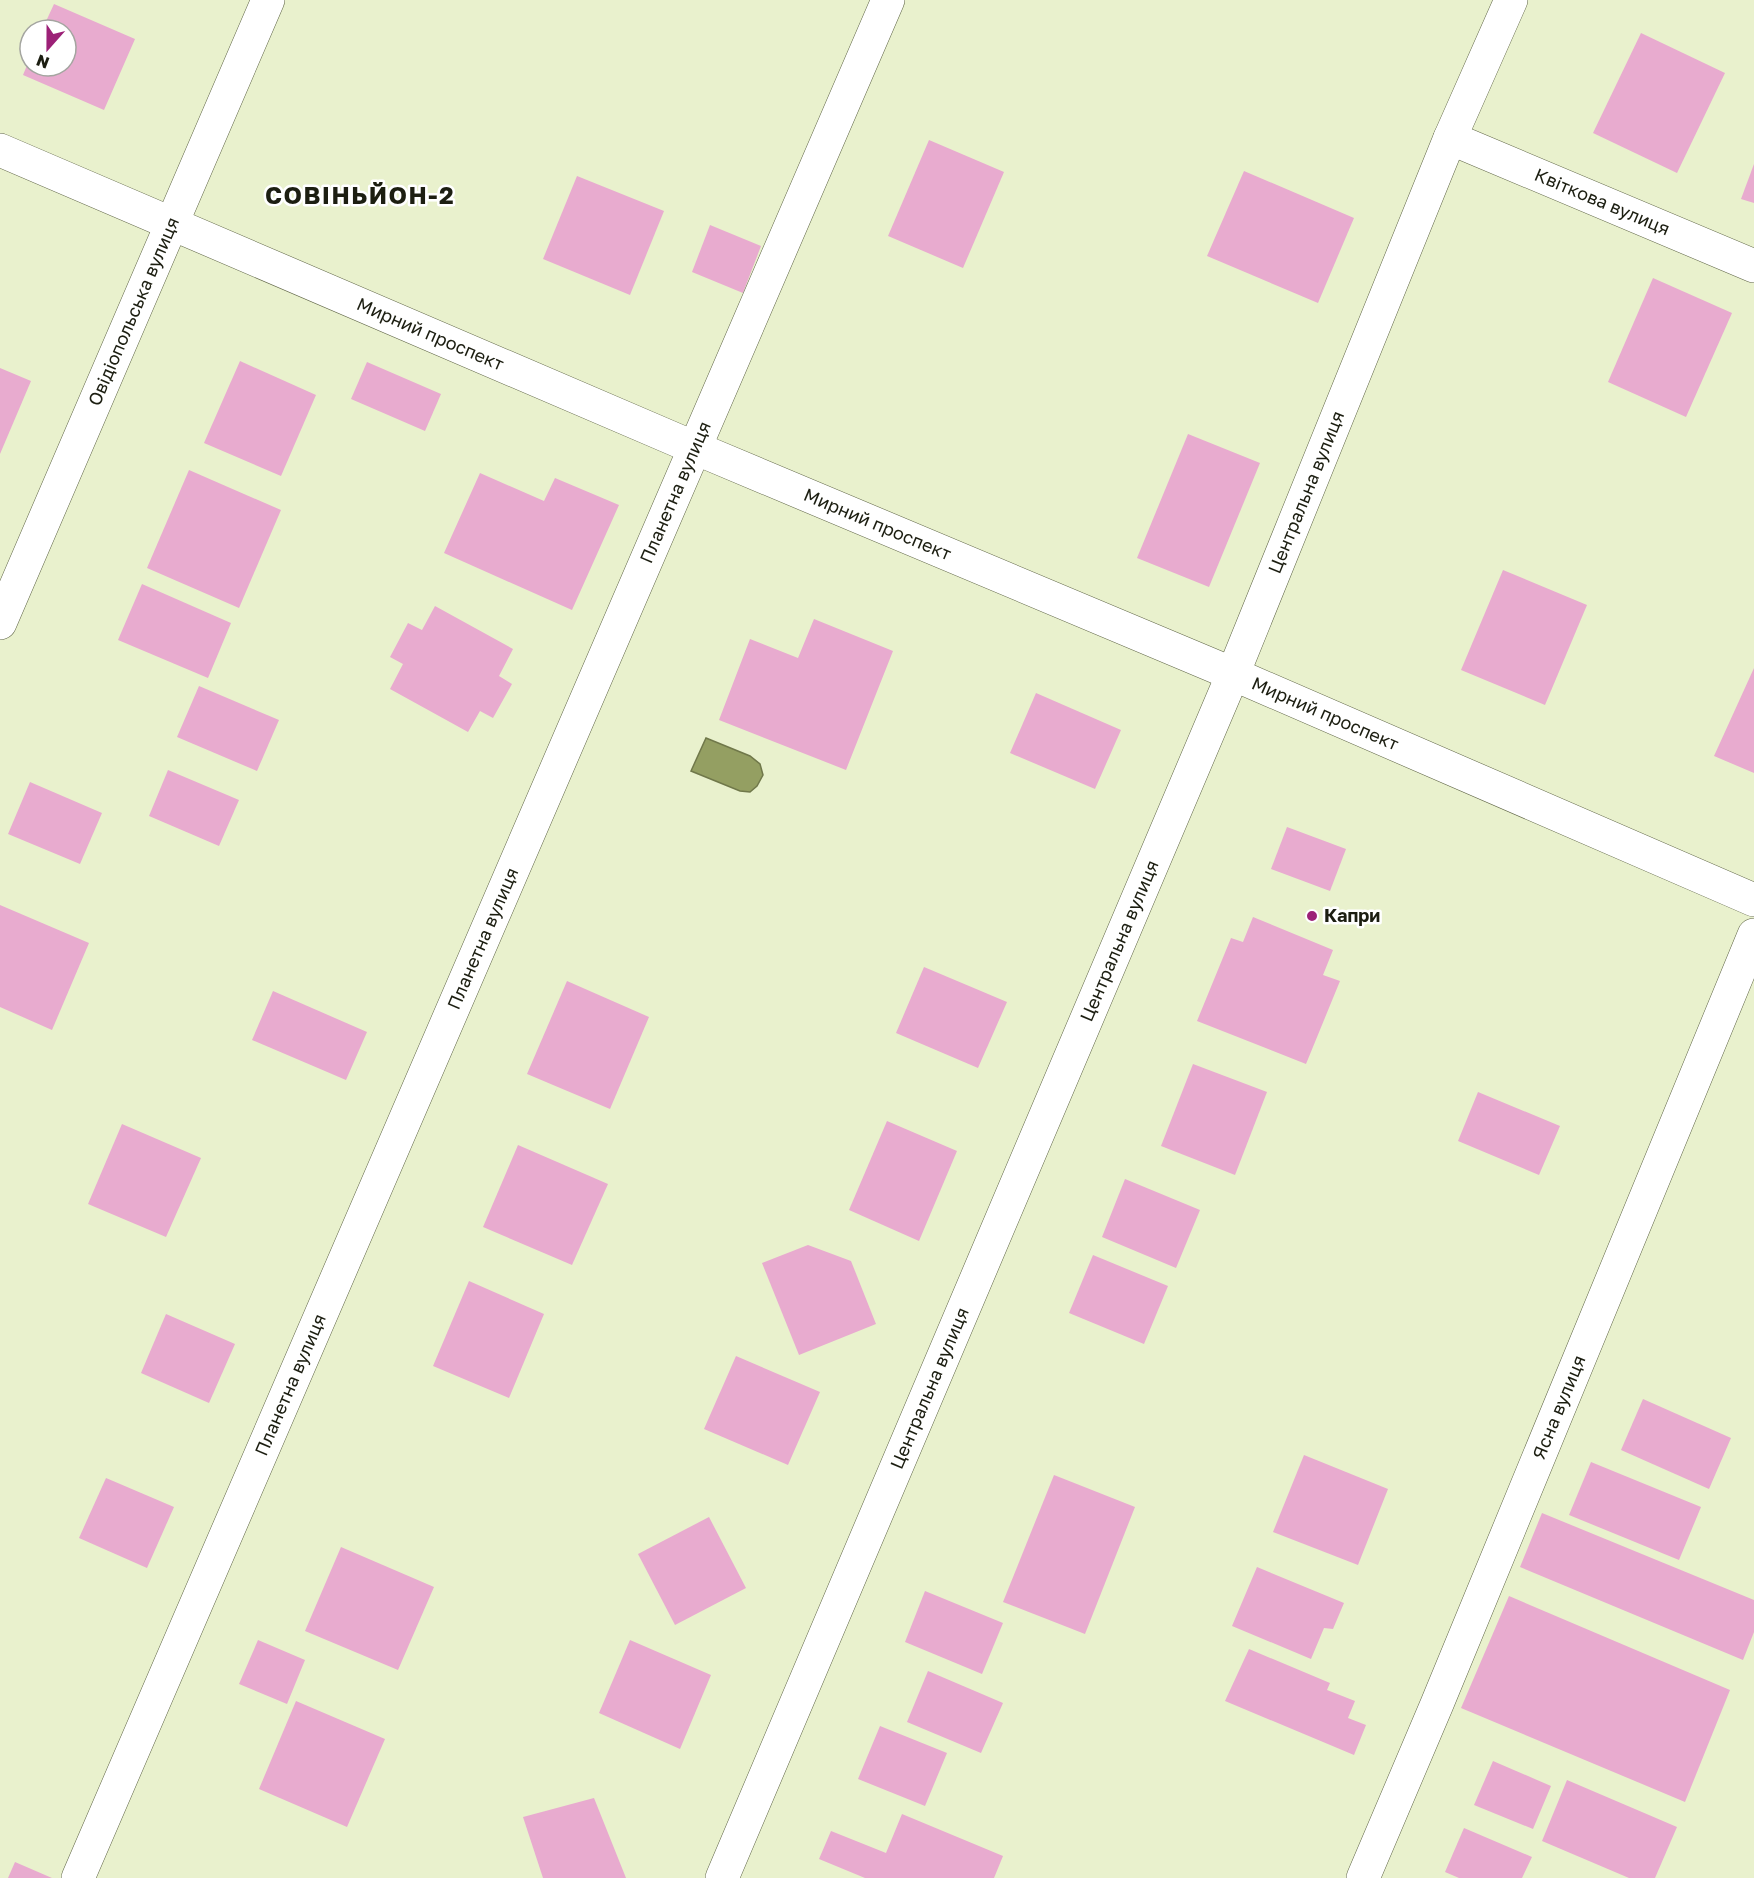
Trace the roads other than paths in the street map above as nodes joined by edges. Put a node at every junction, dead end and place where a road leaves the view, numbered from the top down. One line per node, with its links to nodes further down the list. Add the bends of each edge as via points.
1 (268, 0): 6 (street, Овідіопольська вулиця)
2 (888, 0): 8 (street, Планетна вулиця)
3 (1511, 0): 4 (street, Центральна вулиця)
4 (1450, 138): 7 (street, Квіткова вулиця); 10 (street, Центральна вулиця)
5 (0, 150): 6 (street, Мирний проспект)
6 (172, 222): 8 (street, Мирний проспект); 9 (street, Овідіопольська вулиця)
7 (1754, 266)
8 (696, 448): 10 (street, Мирний проспект); 13 (street, Планетна вулиця)
9 (0, 623)
10 (1233, 674): 11 (street, Мирний проспект); 14 (street, Центральна вулиця)
11 (1754, 900)
12 (1754, 935): 15 (street, Ясна вулиця)
13 (78, 1878)
14 (722, 1878)
15 (1363, 1878)

